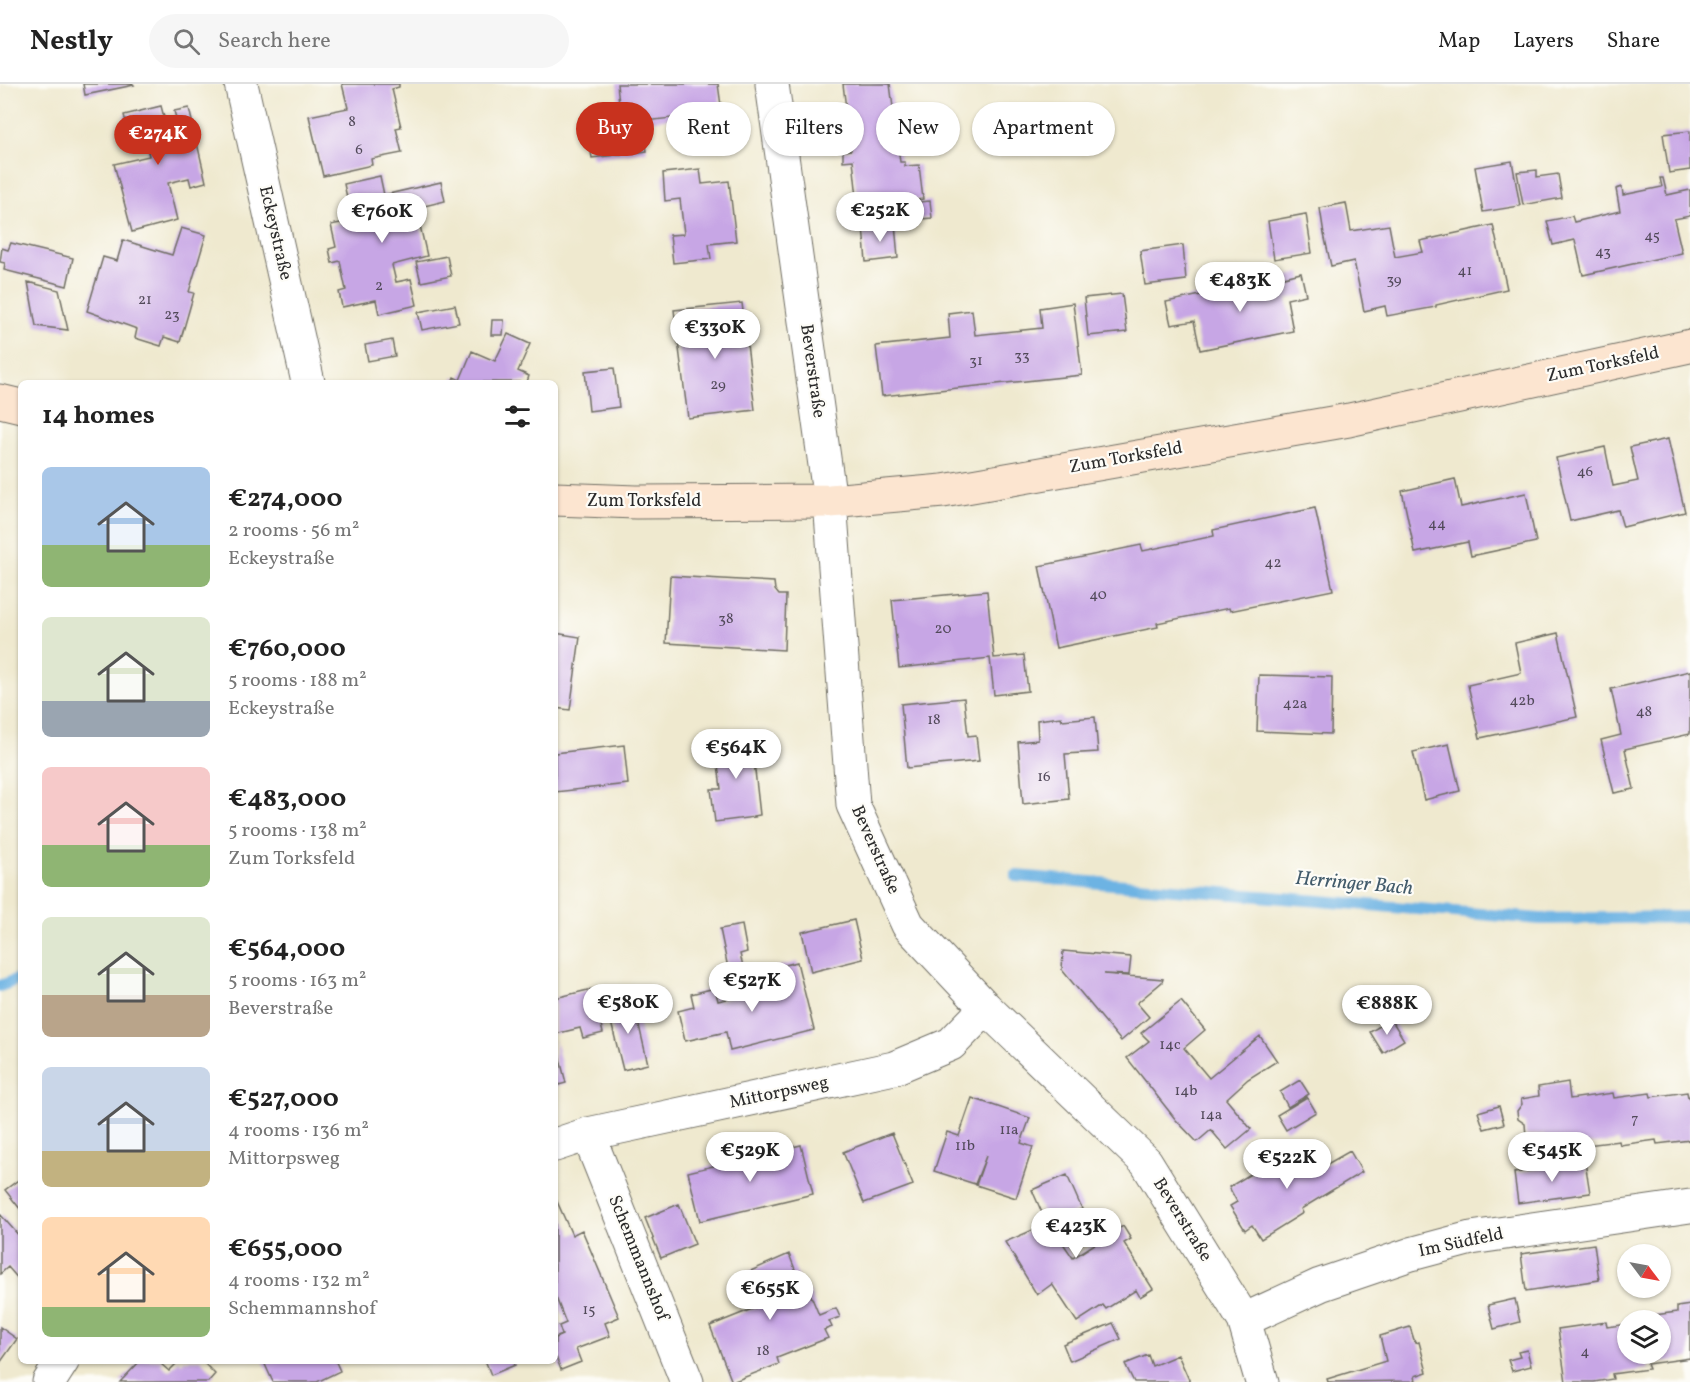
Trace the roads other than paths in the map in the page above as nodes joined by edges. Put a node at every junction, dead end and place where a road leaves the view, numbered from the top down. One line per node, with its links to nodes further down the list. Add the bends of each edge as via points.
1 (241, 84): 4 (street, Eckeystraße)
2 (772, 84): 8 (street, Beverstraße)
3 (1690, 346): 8 (main road, Zum Torksfeld, via 1349,420 944,491)
4 (308, 380)
5 (0, 401): 6 (main road)
6 (18, 405)
7 (558, 499): 8 (main road, Zum Torksfeld)
8 (830, 501): 9 (street, Beverstraße, via 853,805 909,926)
9 (986, 1008): 10 (street, Mittorpsweg, via 951,1044 894,1068); 13 (street, Beverstraße, via 1146,1162)
10 (588, 1134): 11 (street, Mittorpsweg); 16 (street, Schemmannshof)
11 (558, 1144)
12 (1690, 1206): 13 (street, Im Südfeld, via 1472,1238 1320,1285)
13 (1244, 1320): 17 (street, Beverstraße)
14 (61, 1364): 15 (street)
15 (50, 1382)
16 (687, 1382)
17 (1262, 1382)

